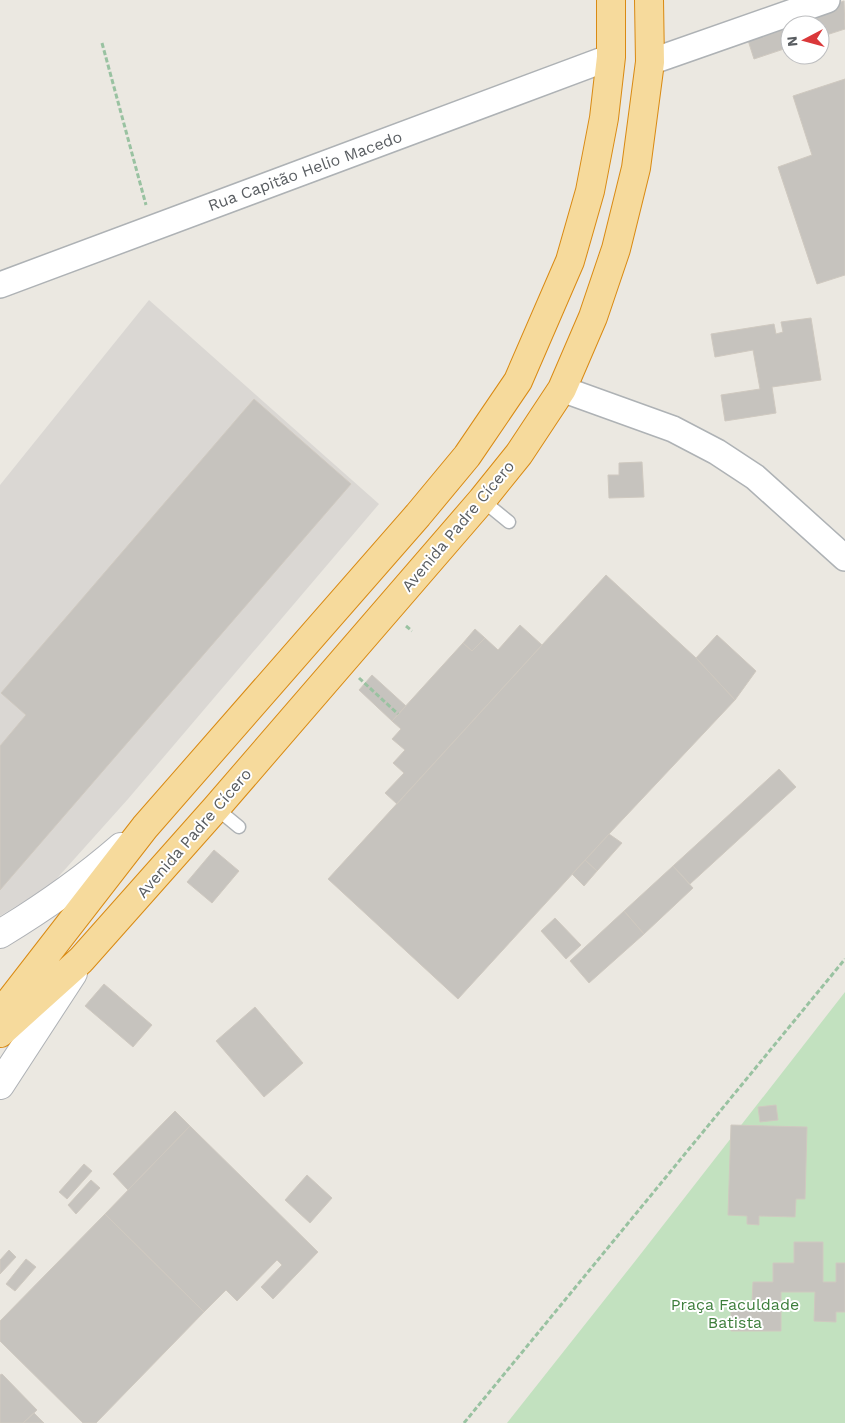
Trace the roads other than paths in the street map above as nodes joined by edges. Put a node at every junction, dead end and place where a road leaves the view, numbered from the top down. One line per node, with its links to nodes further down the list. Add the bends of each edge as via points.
1 (611, 0): 4 (highway)
2 (648, 0): 5 (highway, Avenida Padre Cícero)
3 (827, 0): 5 (street)
4 (611, 57): 6 (street, Rua Capitão Helio Macedo); 12 (highway, via 604,118 590,191 570,261 518,381 467,456)
5 (650, 62): 7 (highway, Avenida Padre Cícero, via 636,168 616,249 593,317)
6 (0, 285)
7 (562, 389): 8 (highway, Avenida Padre Cícero, via 519,454); 10 (street, via 673,429 717,452 754,477)
8 (482, 500): 9 (lane); 11 (highway, Avenida Padre Cícero)
9 (509, 522)
10 (845, 558)
11 (216, 808): 13 (lane); 15 (highway, Avenida Padre Cícero)
12 (145, 827): 14 (main road, via 91,874); 16 (highway)
13 (239, 827)
14 (0, 934)
15 (81, 960): 17 (highway, Avenida Padre Cícero); 18 (main road, Avenida Padre Cícero)
16 (0, 1014)
17 (0, 1032)
18 (0, 1085)

